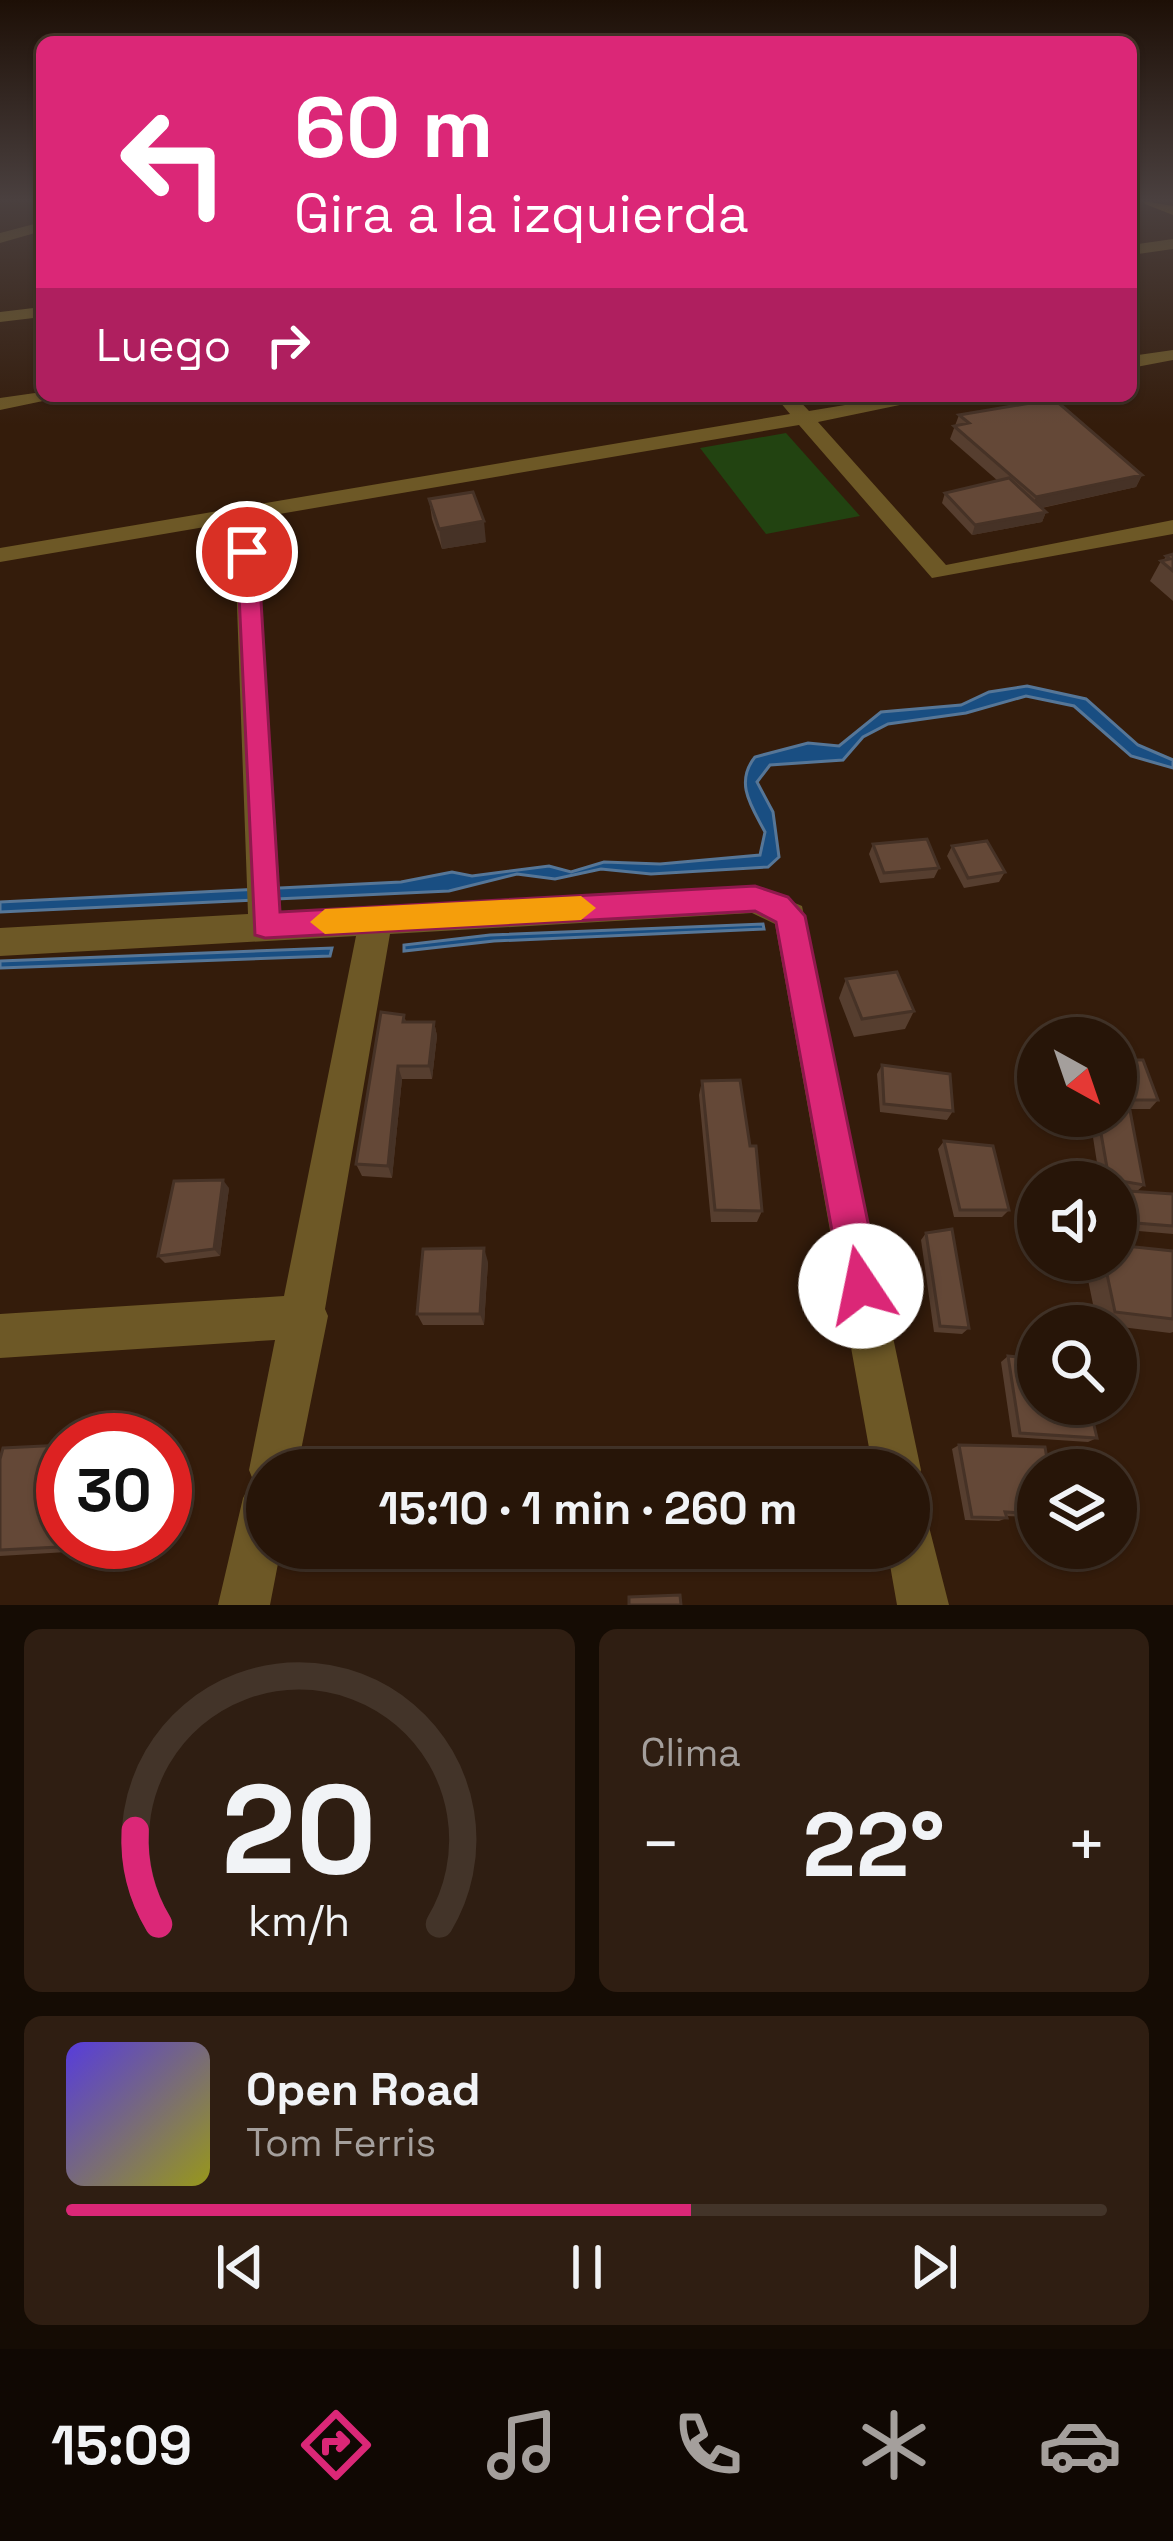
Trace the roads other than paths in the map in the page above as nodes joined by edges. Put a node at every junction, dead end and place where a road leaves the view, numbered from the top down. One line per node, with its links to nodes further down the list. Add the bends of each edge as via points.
1 (36, 313): 2 (street)
2 (0, 317)
3 (1173, 355): 4 (street)
4 (1137, 361)
5 (36, 399): 8 (street)
6 (790, 402): 9 (street)
7 (898, 402): 9 (street)
8 (0, 404)
9 (804, 418): 10 (street); 11 (street, via 940,573)
10 (245, 514): 12 (street); 14 (street)
11 (1173, 527)
12 (0, 555)
13 (376, 919): 14 (street); 16 (street); 19 (street, via 755,898 790,916)
14 (265, 926): 15 (street)
15 (0, 942)
16 (306, 1316): 17 (street); 18 (street)
17 (0, 1336)
18 (278, 1449)
19 (893, 1449)
20 (252, 1569): 22 (street)
21 (916, 1569): 23 (street)
22 (244, 1605)
23 (923, 1605)

